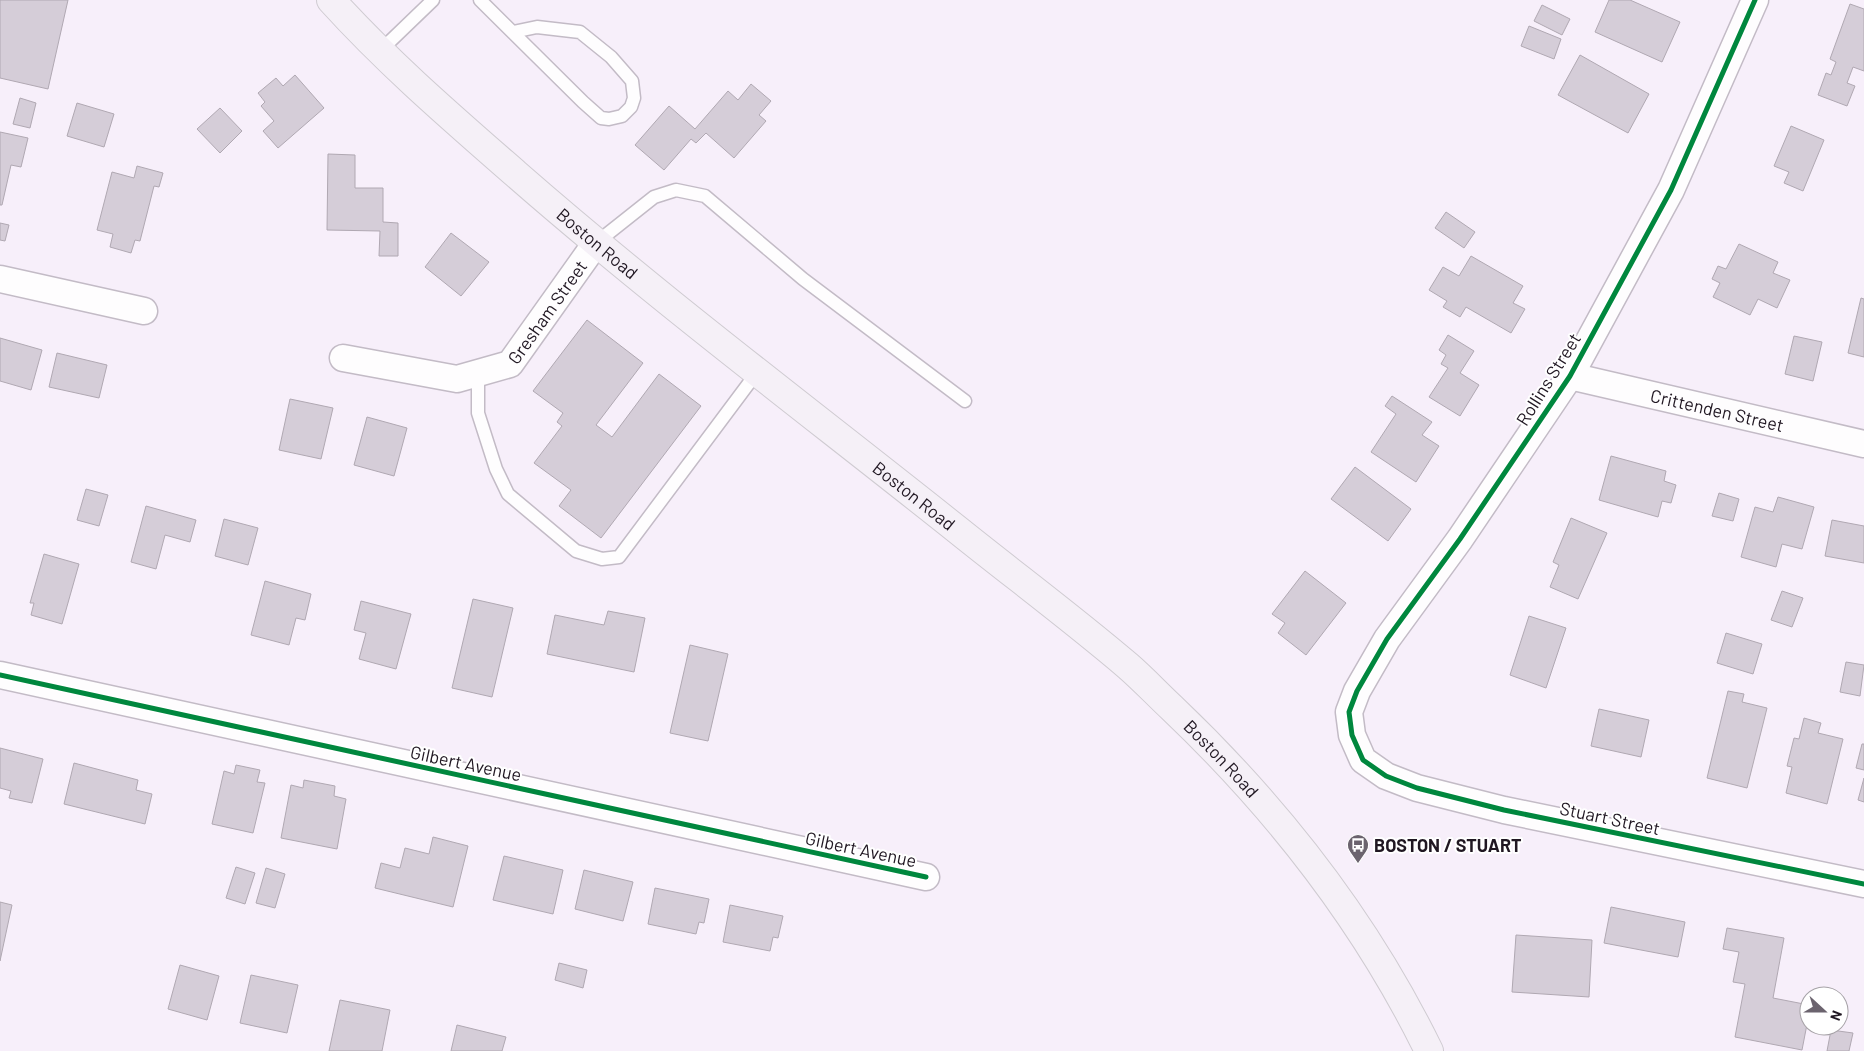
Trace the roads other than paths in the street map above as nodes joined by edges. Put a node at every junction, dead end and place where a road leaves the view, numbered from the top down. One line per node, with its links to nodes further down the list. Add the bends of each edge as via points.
1 (331, 0): 6 (main road, Boston Road)
2 (432, 0): 6 (lane)
3 (480, 0): 5 (lane)
4 (1755, 0): 13 (street, Rollins Street, via 1671,190)
5 (513, 32): 5 (lane, via 537,27 580,32 611,57 632,81 632,107 622,116 601,118)
6 (380, 51): 7 (main road, Boston Road, via 456,122)
7 (596, 243): 11 (main road, Boston Road); 12 (street, Gresham Street, via 510,364); 14 (lane, via 654,197 676,190 705,196 803,279)
8 (0, 279): 9 (street)
9 (144, 311)
10 (343, 358): 12 (street, Gresham Street, via 457,379)
11 (758, 371): 12 (lane, via 619,557 602,559 576,551 508,494 496,469 478,413); 20 (main road, Boston Road, via 1130,668 1213,748 1281,825 1348,912 1402,999)
12 (478, 373)
13 (1570, 376): 15 (street, Crittenden Street); 17 (street, Rollins Street, via 1460,539 1387,639 1356,691 1349,712 1352,735)
14 (965, 401)
15 (1864, 444)
16 (0, 675): 18 (street, Gilbert Avenue)
17 (1361, 755): 19 (street, Stuart Street, via 1363,760 1386,776 1417,788 1514,812)
18 (926, 877)
19 (1864, 884)
20 (1429, 1051)

